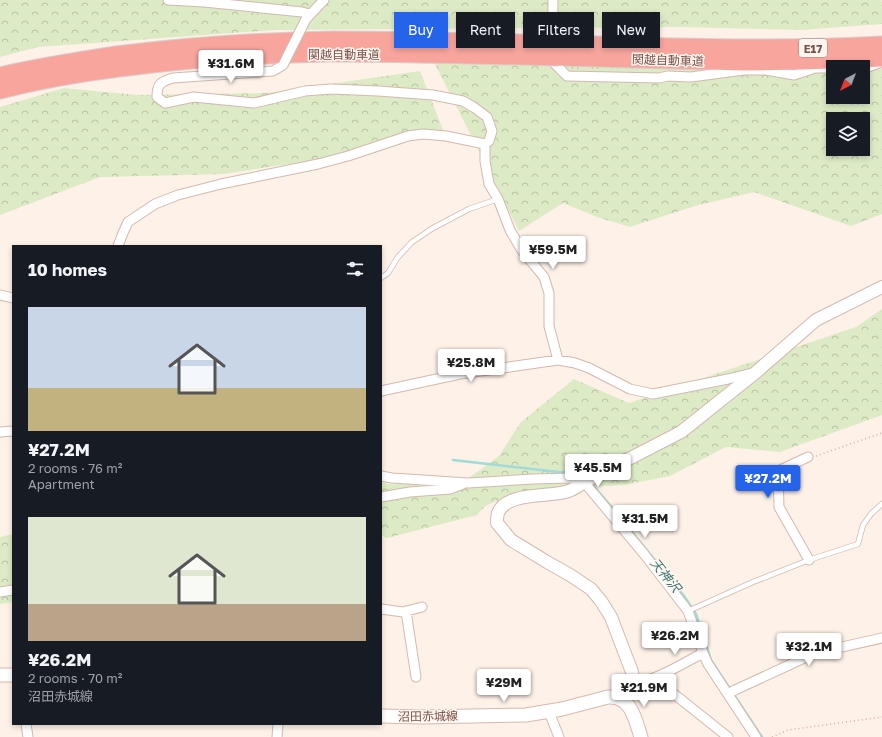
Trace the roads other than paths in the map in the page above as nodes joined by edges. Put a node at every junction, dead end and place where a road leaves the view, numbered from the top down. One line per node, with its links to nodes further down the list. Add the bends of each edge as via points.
1 (168, 0): 4 (street, via 302,12)
2 (324, 0): 4 (street)
3 (553, 0): 12 (street, via 552,61 567,76 690,77 744,70 794,74 815,68)
4 (308, 16): 15 (street, bridge, via 283,65 273,71 173,78 163,81 157,88 157,98 165,103 194,97 254,103 305,91 331,89 433,95 463,101 487,117 492,131 489,141)
5 (882, 45): 8 (highway, 関越自動車道 / E17, via 801,48)
6 (456, 47): 13 (highway, 関越自動車道 / E17, via 333,40 208,45 103,57)
7 (473, 48): 8 (highway, 関越自動車道 / E17, bridge); 14 (highway, 関越自動車道 / E17, via 268,55 149,64 48,79)
8 (745, 55): 9 (highway, 関越自動車道 / E17, via 801,61)
9 (882, 58)
10 (882, 63): 11 (street)
11 (870, 67)
12 (826, 68)
13 (0, 76)
14 (0, 90)
15 (485, 144): 16 (street, via 489,184); 17 (street, via 446,136 408,136 318,164 185,193 155,204 128,222)
16 (498, 199): 18 (lane, via 470,209 412,242); 22 (street, via 510,230 521,249 544,277 549,293 549,326)
17 (118, 245)
18 (382, 277)
19 (882, 287): 23 (street, via 816,320)
20 (0, 295): 21 (street)
21 (12, 298)
22 (558, 360): 23 (street, via 589,368 630,389 653,394); 24 (street, via 460,374)
23 (755, 372): 29 (street, via 681,432)
24 (382, 391)
25 (12, 431): 26 (street)
26 (0, 432)
27 (812, 457): 33 (street, via 778,471 779,507)
28 (382, 476): 30 (street)
29 (584, 482): 30 (street, via 571,478); 39 (street); 46 (street, via 564,493 510,501 502,507 497,523 510,540 591,589 611,617 632,672)
30 (468, 483): 31 (street, via 450,489)
31 (382, 497)
32 (882, 504): 33 (lane, via 863,525 858,544)
33 (809, 560): 39 (lane)
34 (12, 590): 35 (street)
35 (0, 592)
36 (422, 607): 38 (street)
37 (382, 609): 38 (street)
38 (406, 611): 44 (street)
39 (688, 611): 41 (street)
40 (882, 638): 47 (street, via 815,653)
41 (703, 653): 45 (street); 47 (street, via 708,664)
42 (0, 675): 43 (main road)
43 (12, 675)
44 (416, 677)
45 (656, 677): 46 (street); 57 (street)
46 (632, 684): 48 (street)
47 (731, 692): 58 (street)
48 (620, 698): 49 (main road, 沼田赤城線, via 608,697); 56 (main road, via 630,709)
49 (549, 712): 50 (main road, 沼田赤城線, via 526,715); 55 (street)
50 (382, 716)
51 (26, 725): 53 (street)
52 (278, 725): 54 (street)
53 (28, 737)
54 (277, 737)
55 (559, 737)
56 (641, 737)
57 (728, 737)
58 (756, 737)

